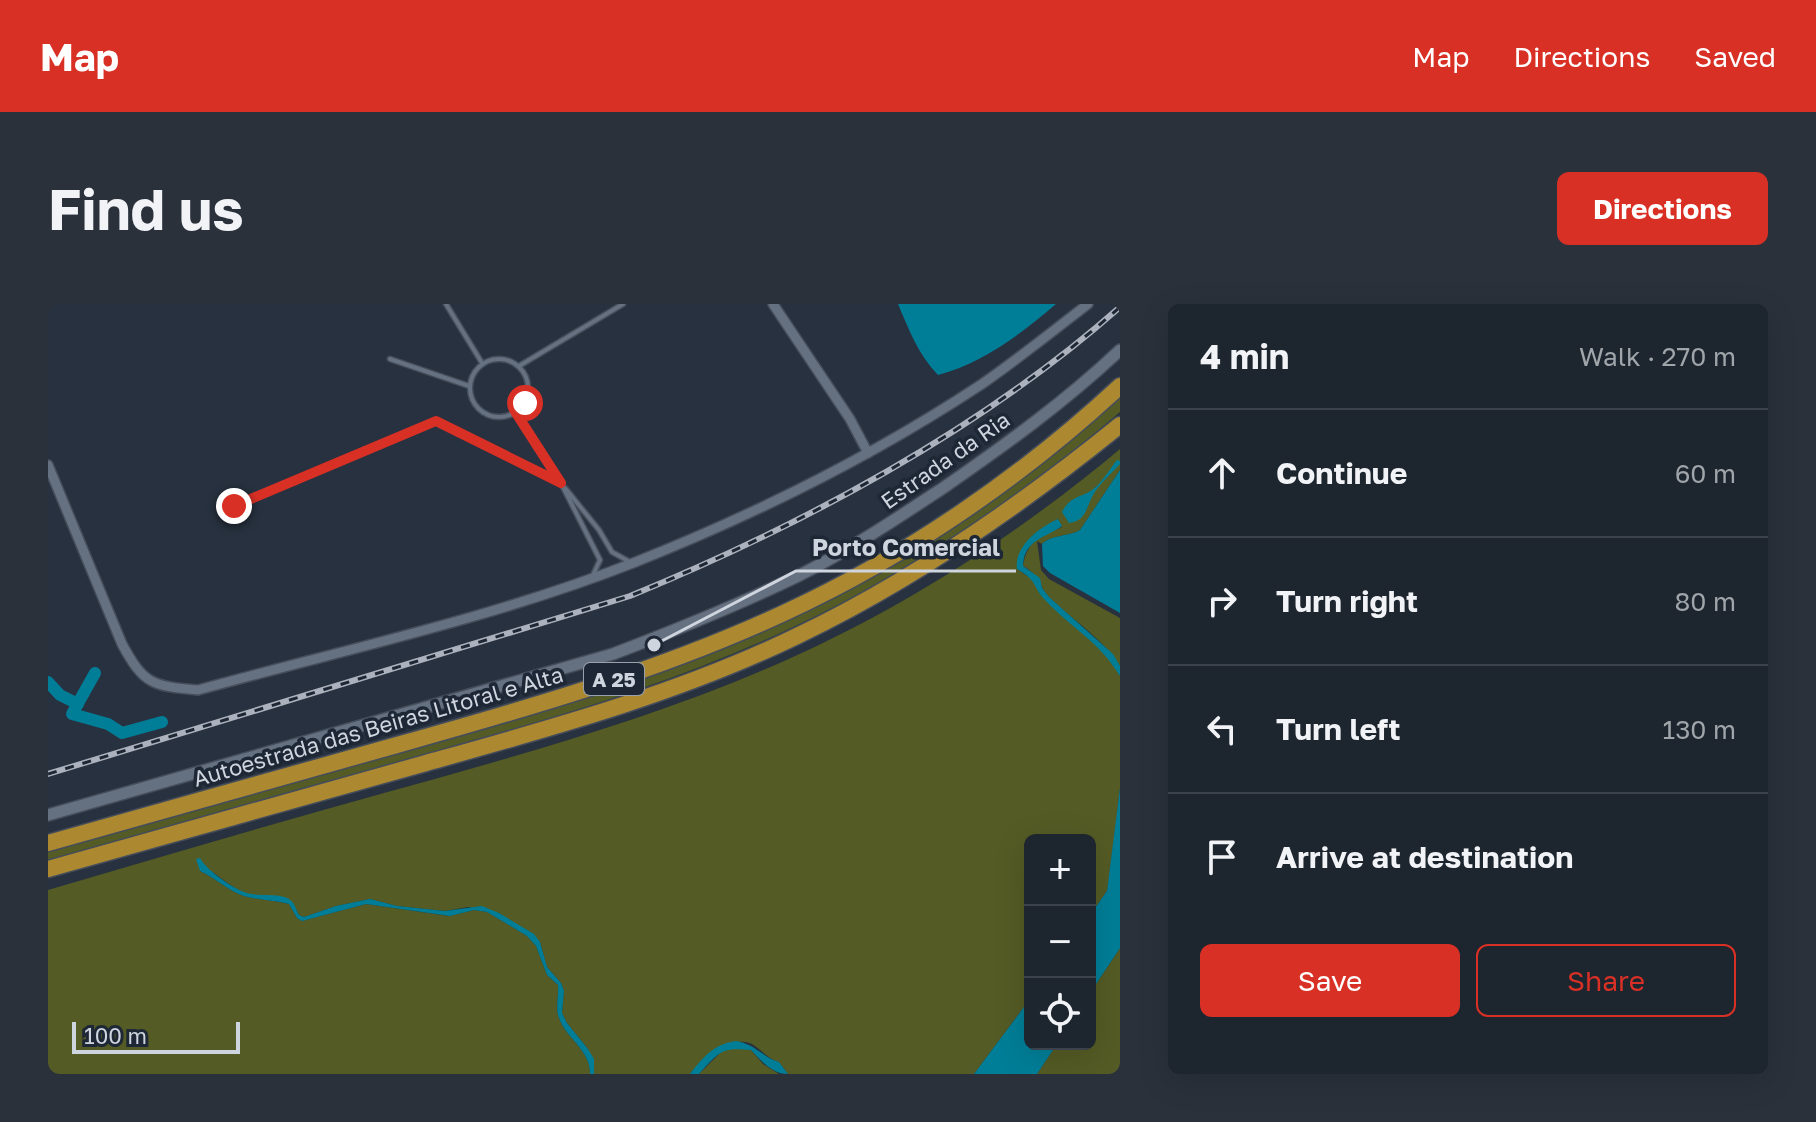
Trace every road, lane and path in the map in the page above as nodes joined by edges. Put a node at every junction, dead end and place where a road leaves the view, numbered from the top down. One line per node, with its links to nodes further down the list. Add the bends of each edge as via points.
1 (446, 304): 7 (lane)
2 (623, 304): 8 (lane)
3 (773, 304): 13 (street)
4 (1088, 304): 13 (street, via 983,383)
5 (1120, 350): 19 (street, Estrada da Ria, via 1080,388 897,519 800,575 699,620 586,662)
6 (390, 359): 9 (lane)
7 (482, 363): 8 (lane, via 508,359); 9 (lane)
8 (519, 366): 11 (lane, via 529,390)
9 (469, 386): 11 (lane, via 471,399 491,417)
10 (1120, 386): 20 (highway, Autoestrada das Beiras Litoral e Alta / A 25, via 1029,463 951,518 877,565 774,618 580,691)
11 (516, 413): 15 (lane)
12 (1120, 425): 21 (highway, A 25, via 1048,483 893,586 719,669 505,741)
13 (868, 453): 17 (street, via 741,517)
14 (48, 465): 18 (street, via 122,644 137,671 163,687 198,690)
15 (561, 483): 16 (lane, via 436,421); 17 (lane, via 612,552); 18 (lane, via 600,560)
16 (234, 506)
17 (632, 563): 18 (street)
18 (592, 578)
19 (48, 815)
20 (48, 843)
21 (48, 869)

